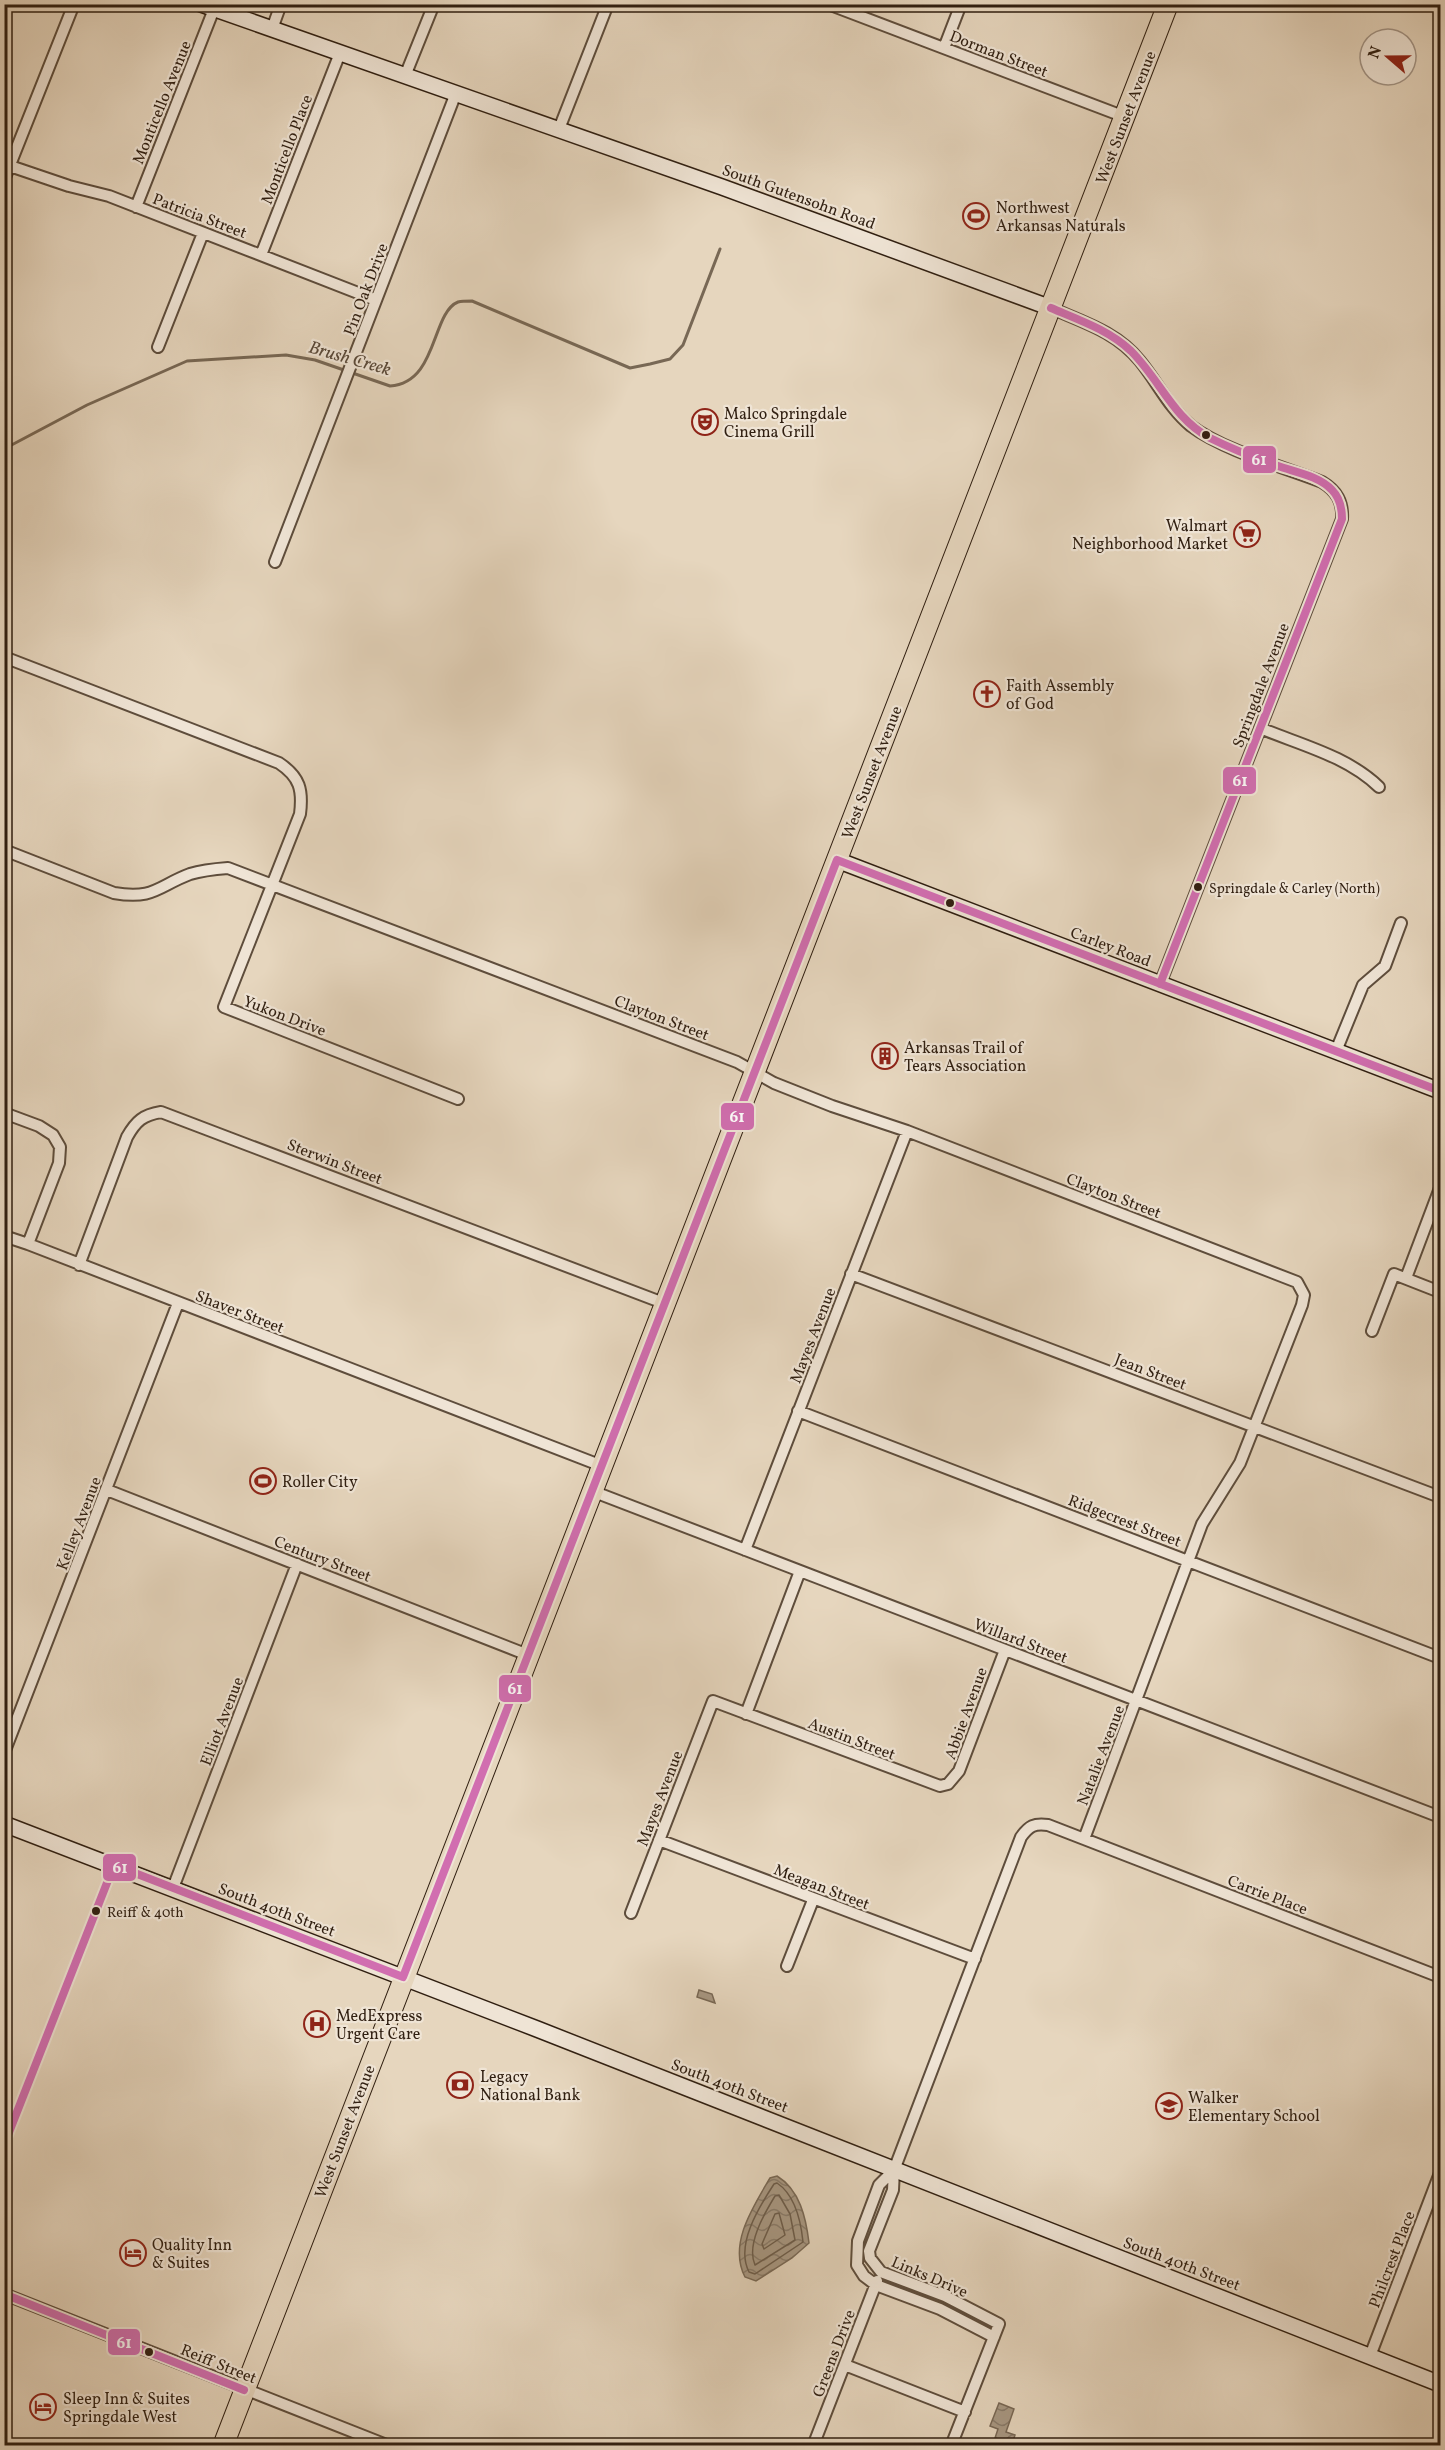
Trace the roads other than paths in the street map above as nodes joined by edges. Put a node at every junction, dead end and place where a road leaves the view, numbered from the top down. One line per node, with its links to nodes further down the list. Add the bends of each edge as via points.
1 (74, 4): 16 (street)
2 (281, 4): 9 (street)
3 (434, 4): 12 (street)
4 (608, 4): 15 (street)
5 (828, 4): 10 (street, Dorman Street)
6 (961, 4): 10 (street)
7 (1168, 4): 14 (highway, West Sunset Avenue)
8 (208, 7): 9 (street, South Gutensohn Road); 18 (street, Monticello Avenue)
9 (272, 29): 11 (street, South Gutensohn Road)
10 (944, 48): 14 (street, Dorman Street)
11 (340, 53): 12 (street, South Gutensohn Road); 20 (street, Monticello Place)
12 (405, 76): 13 (street, South Gutensohn Road)
13 (456, 93): 15 (street, South Gutensohn Road); 21 (street, Pin Oak Drive)
14 (1125, 117): 22 (highway, West Sunset Avenue)
15 (559, 129): 22 (street, South Gutensohn Road)
16 (10, 166): 17 (street); 18 (street, Patricia Street)
17 (4, 180)
18 (136, 207): 19 (street, Patricia Street)
19 (203, 233): 20 (street, Patricia Street); 23 (street)
20 (261, 255): 21 (street, Patricia Street)
21 (376, 300): 25 (street, Pin Oak Drive)
22 (1051, 308): 24 (street, South Gutensohn Road, via 1115,337 1141,362 1178,413 1203,434 1322,482); 30 (highway, West Sunset Avenue)
23 (158, 346)
24 (1338, 497): 27 (street, Springdale Avenue, via 1342,519)
25 (275, 562)
26 (4, 657): 31 (street, via 292,771 300,783 300,814)
27 (1260, 728): 28 (street, via 1348,763); 33 (street, Springdale Avenue)
28 (1379, 787)
29 (4, 850): 31 (street, Clayton Street, via 130,896 162,890 207,869 228,868)
30 (837, 860): 33 (street, Carley Road); 35 (highway, West Sunset Avenue)
31 (272, 884): 35 (street, Clayton Street, via 737,1062); 37 (street, Yukon Drive, via 224,1007)
32 (1401, 923): 34 (street, via 1384,966 1363,984)
33 (1160, 984): 34 (street, Carley Road)
34 (1336, 1051): 36 (street, Carley Road)
35 (754, 1072): 39 (street, Clayton Street, via 821,1102); 49 (highway, West Sunset Avenue)
36 (1440, 1091)
37 (458, 1099)
38 (4, 1113): 42 (street, via 39,1126 53,1135 60,1147 59,1163)
39 (907, 1131): 44 (street, Mayes Avenue); 46 (street, Clayton Street, via 1290,1279)
40 (1440, 1188): 45 (street)
41 (4, 1236): 42 (street, Shaver Street)
42 (28, 1244): 43 (street, Shaver Street)
43 (79, 1264): 48 (street, Shaver Street); 49 (street, Sterwin Street, via 127,1137 135,1123 147,1114 161,1112)
44 (851, 1275): 51 (street, Mayes Avenue); 52 (street, Jean Street)
45 (1406, 1278): 47 (street); 50 (street, via 1394,1274)
46 (1302, 1287): 52 (street, Natalie Avenue, via 1302,1305)
47 (1440, 1292)
48 (178, 1303): 53 (street, Shaver Street); 54 (street, Kelley Avenue)
49 (666, 1304): 53 (highway, West Sunset Avenue)
50 (1372, 1331)
51 (798, 1411): 57 (street, Mayes Avenue); 58 (street, Ridgecrest Street)
52 (1255, 1426): 56 (street, Jean Street); 58 (street, Natalie Avenue, via 1232,1479 1202,1524)
53 (602, 1466): 55 (highway, West Sunset Avenue)
54 (107, 1490): 59 (street, Century Street); 66 (street, Kelley Avenue)
55 (592, 1491): 57 (street, Willard Street); 62 (highway, West Sunset Avenue)
56 (1440, 1497)
57 (745, 1550): 60 (street, Willard Street)
58 (1188, 1560): 63 (street, Ridgecrest Street); 64 (street, Natalie Avenue)
59 (297, 1564): 62 (street, Century Street); 72 (street, Elliot Avenue)
60 (800, 1571): 61 (street, Willard Street); 65 (street)
61 (1005, 1650): 64 (street, Willard Street); 67 (street, Abbie Avenue, via 959,1772)
62 (528, 1655): 77 (highway, West Sunset Avenue)
63 (1440, 1658)
64 (1137, 1700): 68 (street, Willard Street); 70 (street, Natalie Avenue)
65 (746, 1714): 67 (street, Austin Street, via 932,1785); 71 (street, Mayes Avenue, via 713,1701)
66 (4, 1753)
67 (948, 1784)
68 (1440, 1816)
69 (4, 1824): 72 (street, South 40th Street)
70 (1084, 1839): 75 (street, via 1048,1825 1026,1829); 78 (street, Carrie Place)
71 (659, 1840): 73 (street, Meagan Street); 74 (street, Mayes Avenue)
72 (172, 1888): 77 (street, South 40th Street)
73 (813, 1899): 75 (street, Meagan Street); 76 (street)
74 (631, 1913)
75 (975, 1959): 79 (street)
76 (788, 1966)
77 (403, 1977): 79 (street, South 40th Street); 88 (highway, West Sunset Avenue)
78 (1440, 1977)
79 (894, 2170): 81 (street, Links Drive, via 893,2190 870,2251 874,2266); 82 (street, Links Drive, via 879,2185 855,2253 860,2271); 85 (street, South 40th Street)
80 (1440, 2173): 85 (street, Philcrest Place)
81 (881, 2272): 82 (street, Greens Drive); 84 (street, Links Drive, via 945,2296 999,2324)
82 (876, 2285): 84 (street, Links Drive, via 940,2309); 86 (street, Greens Drive)
83 (4, 2294): 88 (street, Reiff Street)
84 (994, 2337): 89 (street)
85 (1371, 2356): 87 (street, South 40th Street)
86 (845, 2365): 89 (street); 92 (street, Greens Drive)
87 (1440, 2384)
88 (244, 2390): 90 (highway, West Sunset Avenue); 91 (street, Reiff Street)
89 (964, 2412): 93 (street)
90 (223, 2445)
91 (389, 2445)
92 (813, 2445)
93 (951, 2445)

